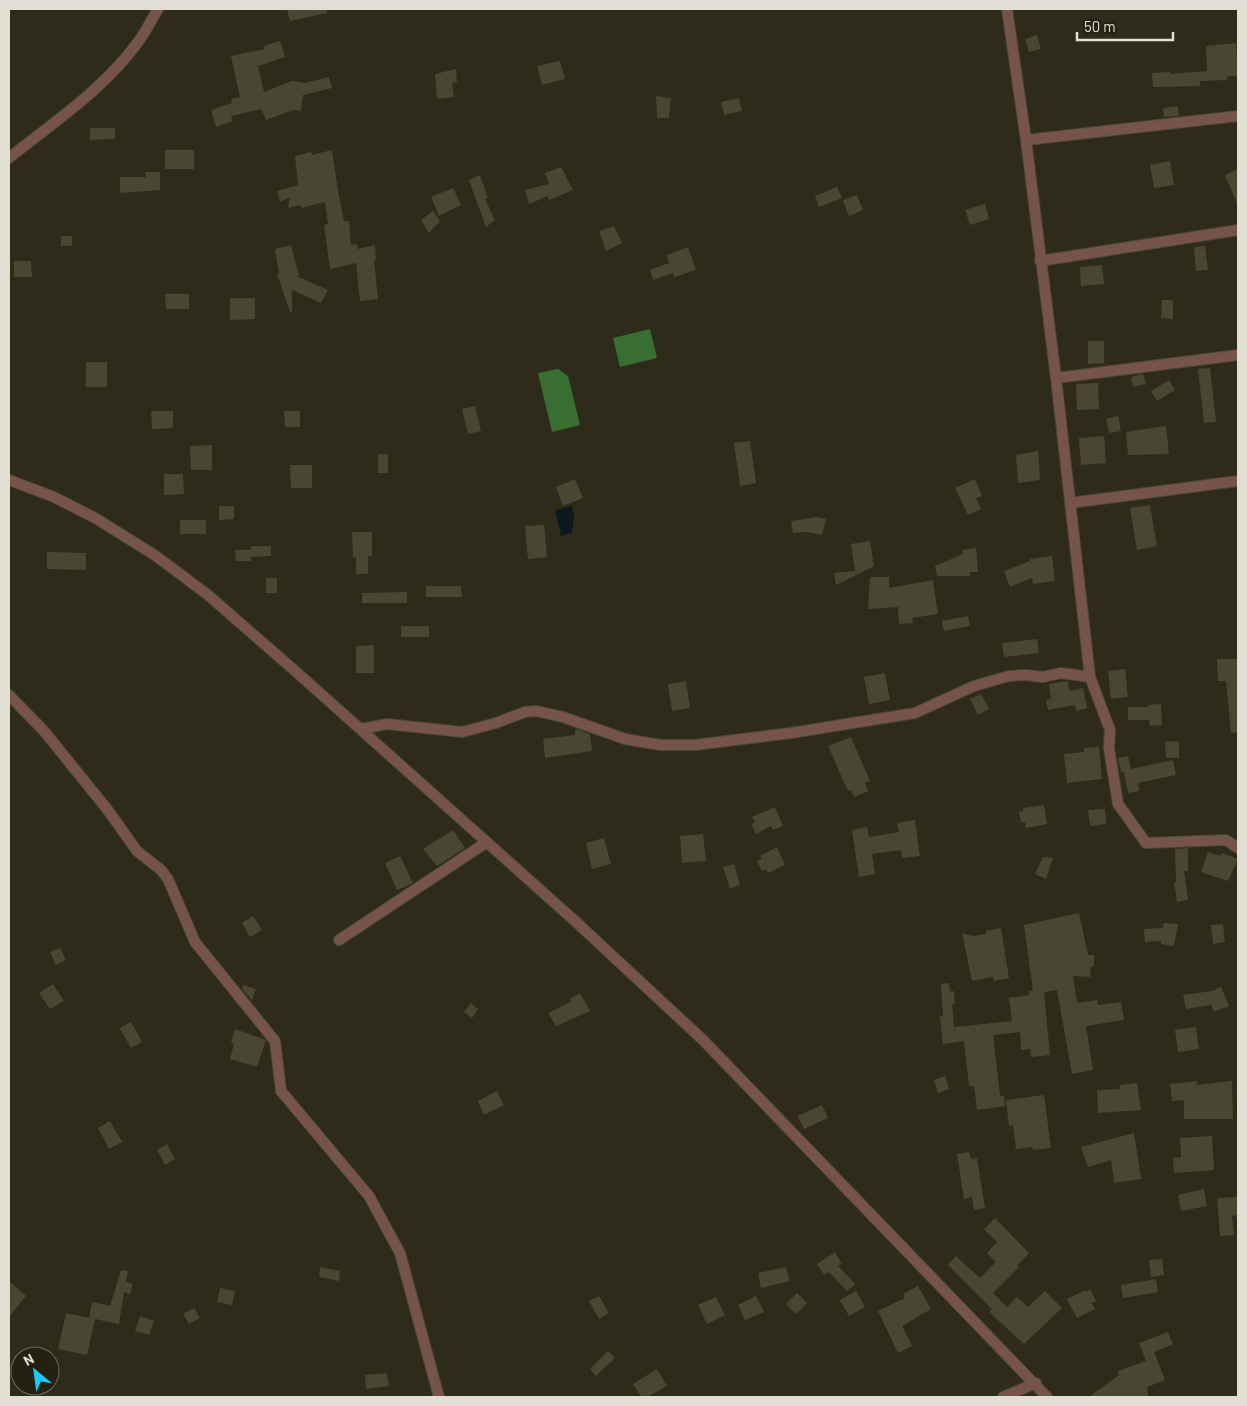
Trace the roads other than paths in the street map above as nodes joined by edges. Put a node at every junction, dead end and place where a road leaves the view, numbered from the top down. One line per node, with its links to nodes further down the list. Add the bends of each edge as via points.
1 (158, 9): 5 (street, via 138,42 120,63 74,107)
2 (1007, 9): 4 (street)
3 (1238, 116): 4 (street)
4 (1026, 140): 7 (street)
5 (9, 158)
6 (1238, 230): 7 (street)
7 (1040, 261): 9 (street)
8 (1238, 355): 9 (street)
9 (1056, 378): 12 (street)
10 (9, 480): 15 (street, via 54,497 97,519 156,556 208,595)
11 (1238, 481): 12 (street)
12 (1070, 504): 13 (street)
13 (1090, 677): 15 (street, via 1061,673 1043,677 1009,676 974,686 915,713 695,745 661,746 625,739 536,711 462,732 387,724); 17 (street, via 1110,730 1109,748 1118,804 1146,843 1226,840)
14 (9, 695): 20 (street, via 44,731 107,808 137,851 164,874 195,942 275,1040 281,1091 369,1196 400,1253)
15 (361, 729): 16 (street)
16 (486, 842): 18 (street); 19 (street, via 703,1040)
17 (1238, 848)
18 (339, 940)
19 (1036, 1383): 21 (street); 22 (street)
20 (439, 1397)
21 (1003, 1397)
22 (1047, 1397)

